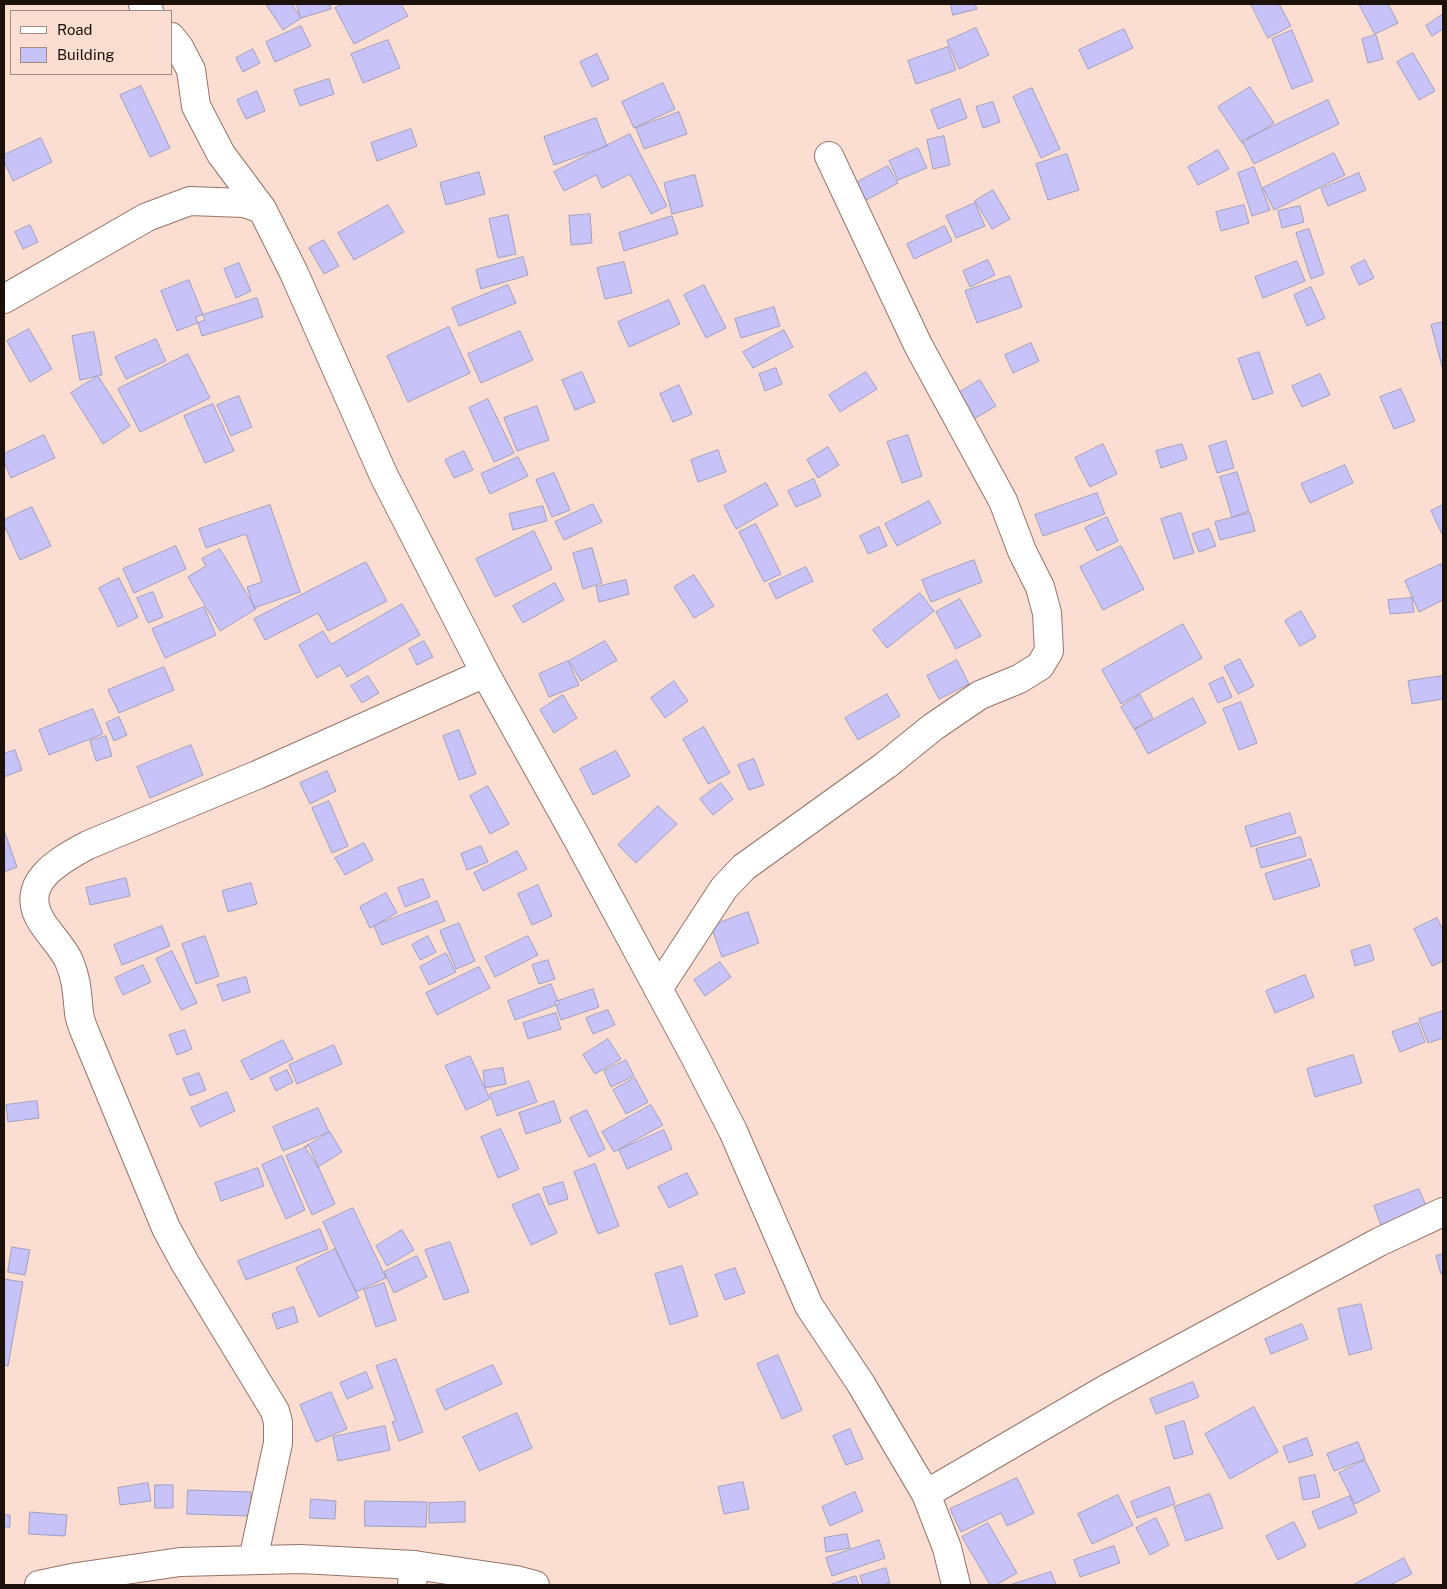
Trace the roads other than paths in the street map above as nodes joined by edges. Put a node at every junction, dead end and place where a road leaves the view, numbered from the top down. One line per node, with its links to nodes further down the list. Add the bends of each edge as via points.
1 (172, 38): 3 (street, via 191,70 196,106 221,154)
2 (828, 156): 6 (street, via 918,344 1002,501 1040,587 1047,614 1049,651 1040,666 1019,679 980,695 940,722 744,867 724,888)
3 (262, 209): 4 (street, via 244,204 190,201 147,217); 5 (street, via 294,273 384,476)
4 (4, 299)
5 (484, 673): 6 (street); 9 (street, via 257,775 88,845 60,861 38,883 35,895 41,922 68,960 77,983 80,1015 86,1035 166,1228 278,1422 278,1443)
6 (658, 988): 8 (street, via 733,1131 809,1306 861,1384)
7 (1443, 1212): 8 (street, via 1380,1242 1106,1389)
8 (926, 1494): 13 (street, via 947,1548)
9 (253, 1560): 10 (street, via 300,1559); 11 (street, via 180,1562)
10 (413, 1575): 12 (street, via 516,1580)
11 (39, 1585)
12 (535, 1585)
13 (956, 1585)

